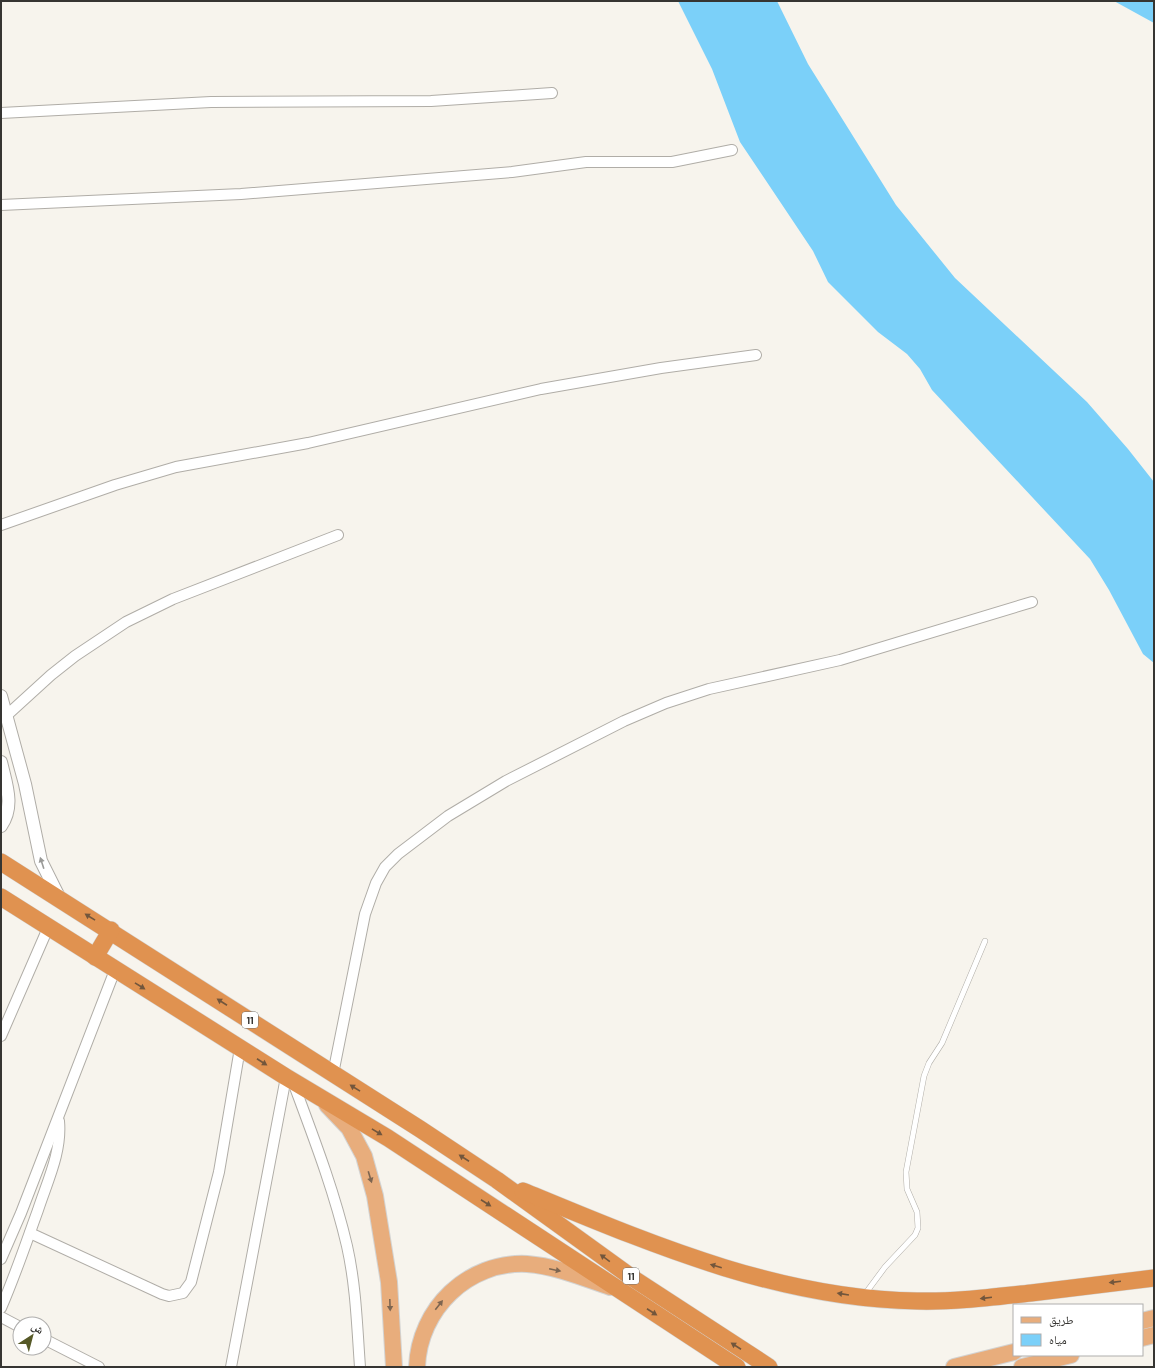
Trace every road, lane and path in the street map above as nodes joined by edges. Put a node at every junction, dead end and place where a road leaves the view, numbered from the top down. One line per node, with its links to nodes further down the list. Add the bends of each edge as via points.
1 (552, 93): 2 (street, via 431,101 210,102)
2 (1, 113)
3 (732, 150): 4 (street, via 672,162 586,162 512,172 241,194)
4 (1, 205)
5 (756, 355): 6 (street, via 541,389 308,443 176,467 108,487)
6 (1, 526)
7 (338, 534): 10 (street, via 173,599 126,622 75,656)
8 (1032, 602): 24 (street, via 840,660 709,689 666,703 624,721 506,781 448,816 398,854 385,867 376,882 365,914)
9 (1, 696): 10 (street)
10 (6, 716): 11 (street)
11 (7, 738): 16 (street, one-way to 11, via 41,861 25,784)
12 (1, 762): 13 (street, via 9,796 8,814)
13 (1, 826)
14 (1, 862): 16 (highway, 11)
15 (1, 897): 17 (highway, 11)
16 (59, 898): 18 (highway, 11, one-way to 16)
17 (48, 928): 20 (highway, 11); 22 (street)
18 (111, 930): 20 (highway); 24 (highway, 11, one-way to 18)
19 (985, 942): 33 (lane, via 942,1043 924,1076 906,1172 907,1189 917,1212 918,1228 915,1235 885,1267)
20 (95, 957): 21 (highway, 11)
21 (115, 970): 23 (highway, 11, one-way to 23); 27 (street)
22 (1, 1036)
23 (240, 1048): 25 (highway, 11, one-way to 25); 29 (street, via 218,1172 191,1282 183,1293 169,1296 162,1294)
24 (333, 1074): 28 (highway, 11, one-way to 24)
25 (290, 1080): 26 (highway, 11); 46 (street); 47 (street, via 334,1198 347,1247 356,1298)
26 (308, 1090): 32 (highway, 11, one-way to 32, via 388,1138); 48 (main road, one-way to 48, via 332,1108 348,1128 364,1156 375,1196 389,1282)
27 (58, 1117): 29 (street, via 57,1150); 30 (street)
28 (497, 1180): 33 (highway, one-way to 28, via 799,1287 712,1264 634,1237); 51 (highway, 11, one-way to 28, via 634,1279)
29 (30, 1233): 34 (street)
30 (1, 1259)
31 (1154, 1278): 33 (highway, one-way to 33, via 972,1299 916,1301)
32 (619, 1291): 49 (main road, one-way to 32, via 422,1334 440,1303 468,1279 483,1271 501,1265 528,1264 563,1271); 50 (highway, 11, one-way to 50)
33 (863, 1297)
34 (1, 1308)
35 (1, 1317): 38 (street)
36 (1154, 1318): 37 (main road)
37 (1143, 1321)
38 (12, 1323)
39 (1154, 1335): 40 (main road)
40 (1143, 1338)
41 (52, 1344): 44 (street)
42 (1013, 1352): 52 (main road)
43 (1067, 1356): 53 (main road)
44 (87, 1364): 45 (street)
45 (100, 1367)
46 (231, 1367)
47 (360, 1367)
48 (394, 1367)
49 (417, 1367)
50 (737, 1367)
51 (769, 1367)
52 (954, 1367)
53 (1022, 1367)

